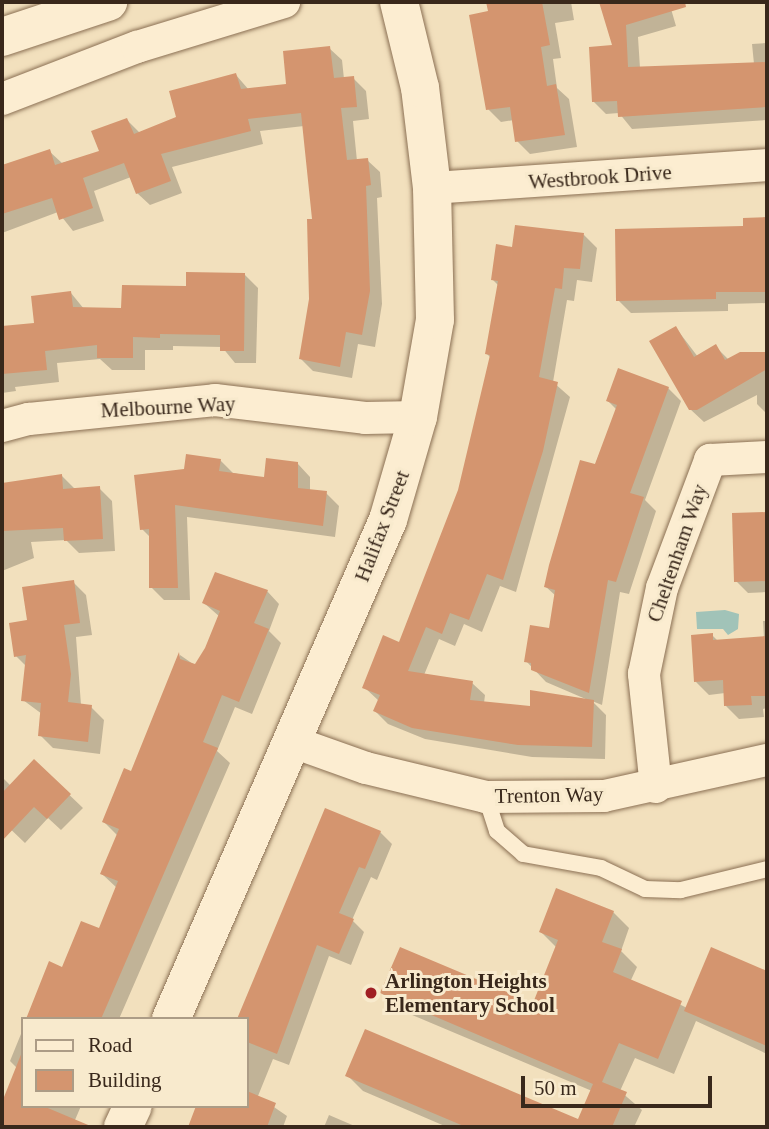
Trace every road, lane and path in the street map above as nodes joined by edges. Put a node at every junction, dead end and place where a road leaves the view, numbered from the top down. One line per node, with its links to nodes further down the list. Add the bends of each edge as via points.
1 (108, 2): 4 (street)
2 (284, 2): 5 (street, via 137,47)
3 (398, 2): 7 (street, Halifax Street, via 420,88)
4 (2, 37)
5 (2, 99)
6 (767, 165): 7 (street, Westbrook Drive)
7 (432, 188): 8 (street, Halifax Street, via 435,320)
8 (418, 417): 9 (street, Melbourne Way, via 365,418 215,400); 11 (street, Halifax Street, via 388,520)
9 (2, 426)
10 (767, 457): 13 (street, Cheltenham Way, via 710,460 662,588 644,674)
11 (293, 743): 14 (street, Trenton Way, via 366,768); 16 (street, Halifax Street)
12 (767, 760): 13 (street, Trenton Way)
13 (656, 787): 14 (street, Trenton Way, via 567,798)
14 (486, 797): 15 (lane, via 496,831 523,854 601,868 645,889 681,890)
15 (767, 869)
16 (172, 1017)
17 (132, 1108): 18 (street)
18 (124, 1127)

